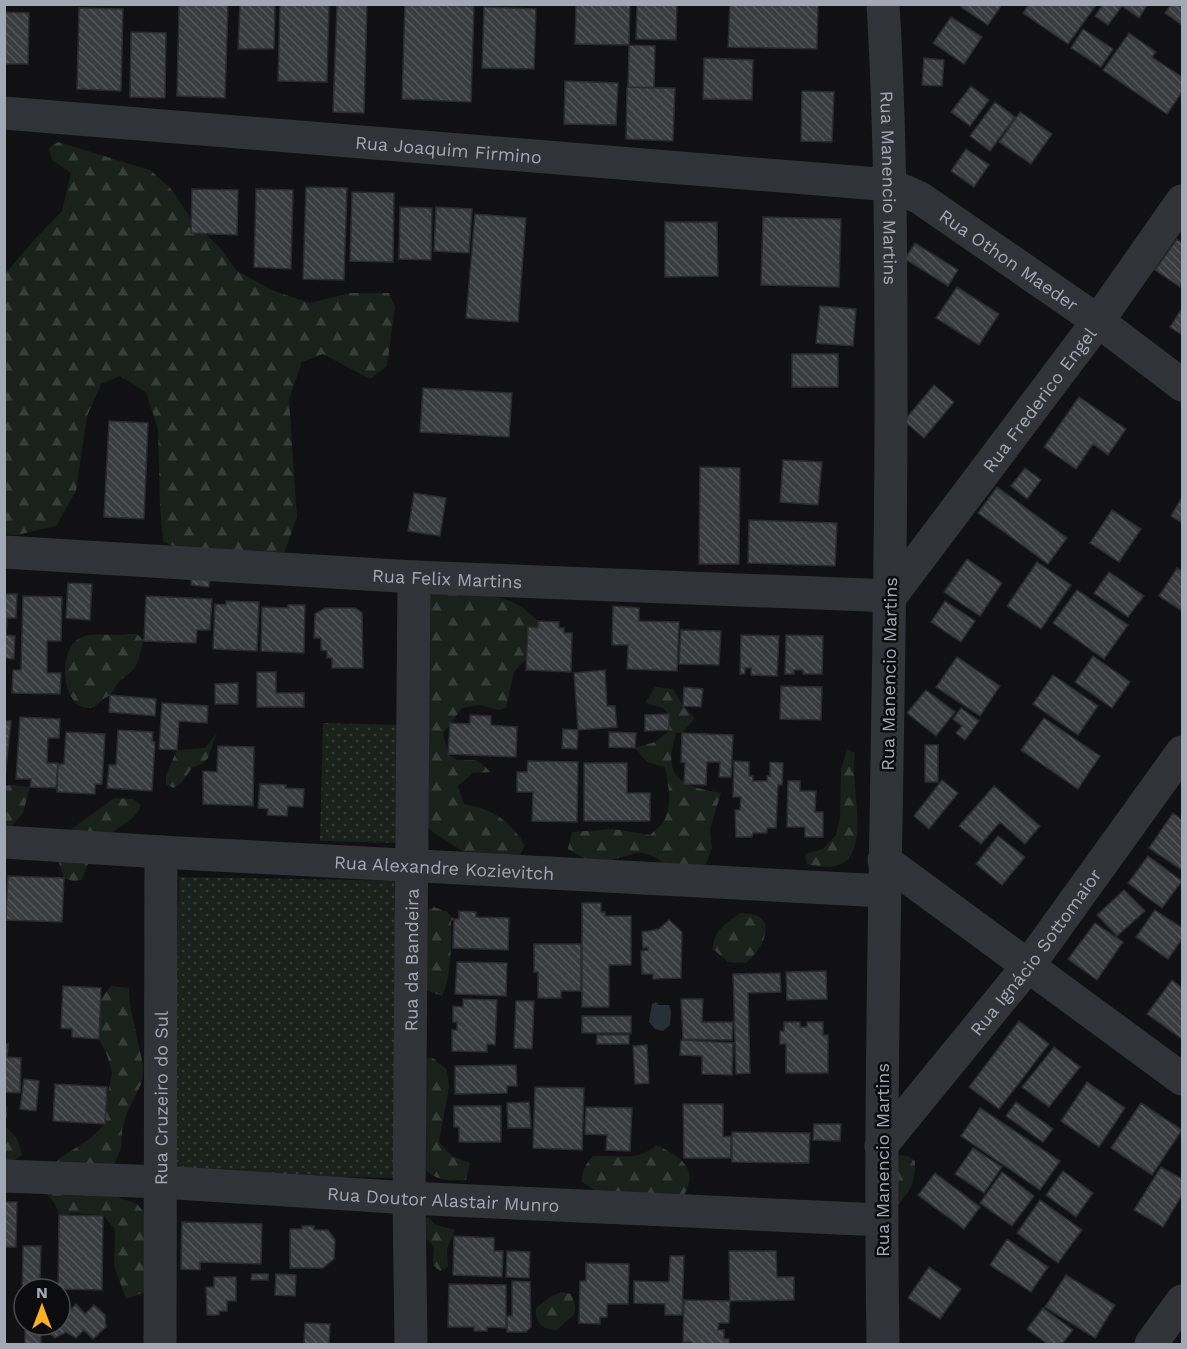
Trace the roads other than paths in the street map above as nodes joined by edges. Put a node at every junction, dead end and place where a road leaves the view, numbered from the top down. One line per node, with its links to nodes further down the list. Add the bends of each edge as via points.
1 (907, 4): 2 (street)
2 (884, 19): 4 (street, Rua Manencio Martins)
3 (4, 113): 4 (street, Rua Joaquim Firmino)
4 (891, 185): 6 (street, Rua Othon Maeder, via 920,198); 10 (street, Rua Manencio Martins)
5 (1182, 201): 6 (street, Rua Frederico Engel)
6 (1098, 321): 7 (street, Rua Othon Maeder); 10 (street, Rua Frederico Engel)
7 (1182, 385)
8 (4, 552): 9 (street, Rua Felix Martins)
9 (414, 577): 10 (street, Rua Felix Martins); 14 (street, Rua da Bandeira)
10 (891, 596): 15 (street, Rua Manencio Martins)
11 (1182, 752): 16 (street, Rua Ignácio Sottomaior)
12 (4, 842): 13 (street, Rua Alexandre Kozievitch)
13 (161, 852): 14 (street, Rua Alexandre Kozievitch); 20 (street, Rua Cruzeiro do Sul)
14 (412, 865): 15 (street, Rua Alexandre Kozievitch); 21 (street, Rua da Bandeira)
15 (884, 876): 16 (street); 18 (street, Rua Manencio Martins)
16 (1028, 966): 17 (street); 18 (street, Rua Ignácio Sottomaior)
17 (1182, 1079)
18 (881, 1146): 22 (street, Rua Manencio Martins)
19 (4, 1176): 20 (street, Rua Doutor Alastair Munro)
20 (161, 1182): 21 (street, Rua Doutor Alastair Munro); 24 (street, Rua Cruzeiro do Sul)
21 (409, 1198): 22 (street, Rua Doutor Alastair Munro); 25 (street, Rua da Bandeira)
22 (881, 1220): 26 (street, Rua Manencio Martins)
23 (1182, 1301): 27 (street)
24 (160, 1344)
25 (411, 1344)
26 (884, 1344)
27 (1151, 1344)

